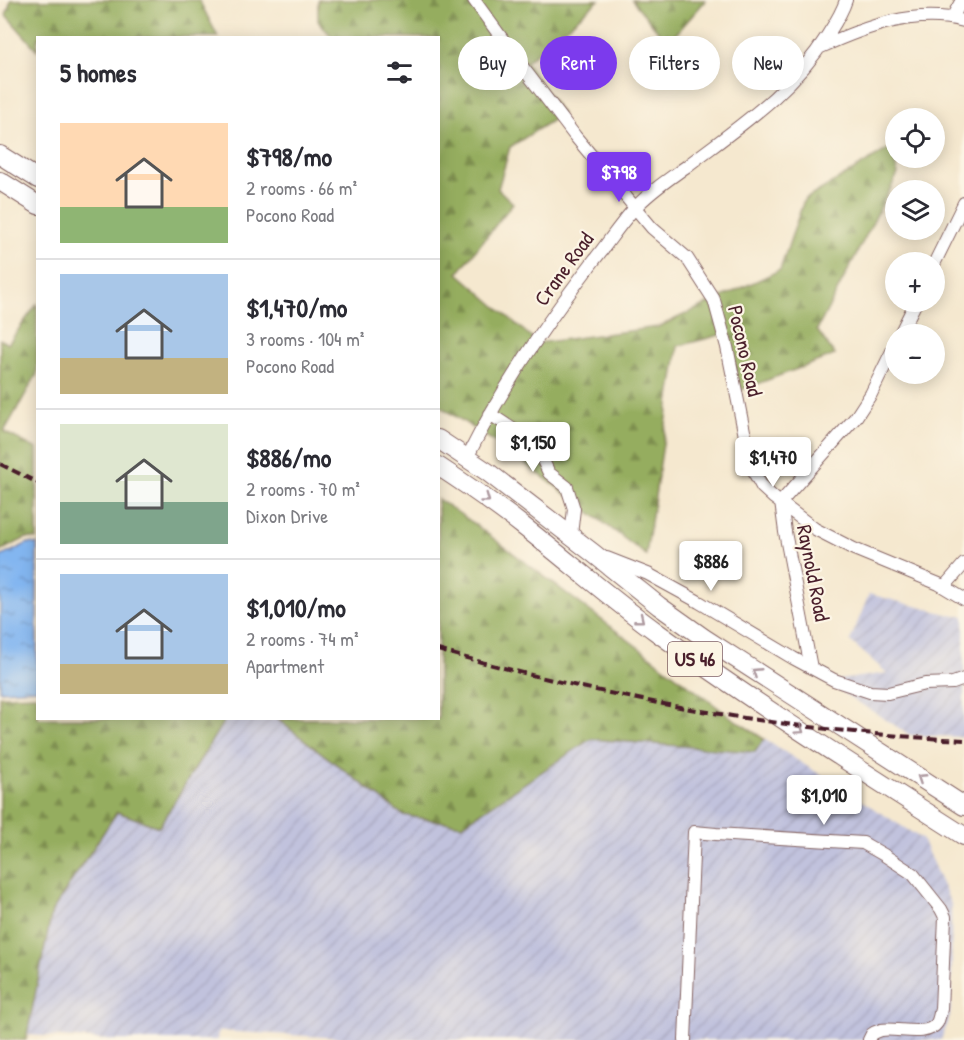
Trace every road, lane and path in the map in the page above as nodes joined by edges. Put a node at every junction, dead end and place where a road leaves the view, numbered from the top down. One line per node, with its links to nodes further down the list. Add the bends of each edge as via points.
1 (474, 0): 11 (street, Pocono Road, via 574,136)
2 (846, 0): 5 (street, Crane Road)
3 (962, 0): 4 (street)
4 (958, 20): 5 (street, via 928,16 903,19 856,31)
5 (820, 47): 11 (street, Crane Road, via 768,104)
6 (0, 155): 7 (highway)
7 (36, 178)
8 (0, 181): 10 (highway)
9 (964, 203): 12 (street)
10 (36, 204)
11 (634, 208): 14 (street, Crane Road, via 551,319); 18 (street, Pocono Road, via 687,258 714,300 754,474 762,487)
12 (940, 252)
13 (885, 365): 18 (street, Raynold Road, via 856,417)
14 (490, 414): 16 (street, Crane Road); 19 (street, via 532,442 549,473 567,487 574,509)
15 (440, 440): 16 (highway, US 46)
16 (467, 458): 19 (highway, US 46)
17 (440, 467): 27 (highway, US 46, one-way to 27, via 522,525 656,632 725,681)
18 (781, 503): 22 (street, Pocono Road, via 815,529); 24 (street, Raynold Road)
19 (571, 536): 20 (highway, US 46)
20 (593, 553): 24 (street, via 648,574); 26 (highway, US 46, one-way to 20, via 704,638)
21 (964, 564): 22 (street)
22 (944, 587): 23 (street, Pocono Road)
23 (964, 599)
24 (811, 668): 25 (street, via 870,692 888,693)
25 (964, 680)
26 (964, 806)
27 (948, 826): 28 (highway, US 46); 29 (highway)
28 (964, 836)
29 (964, 844)
30 (685, 1040): 31 (street, via 694,831 863,843 913,874 945,918 940,1016 928,1030 882,1030)
31 (869, 1040)

